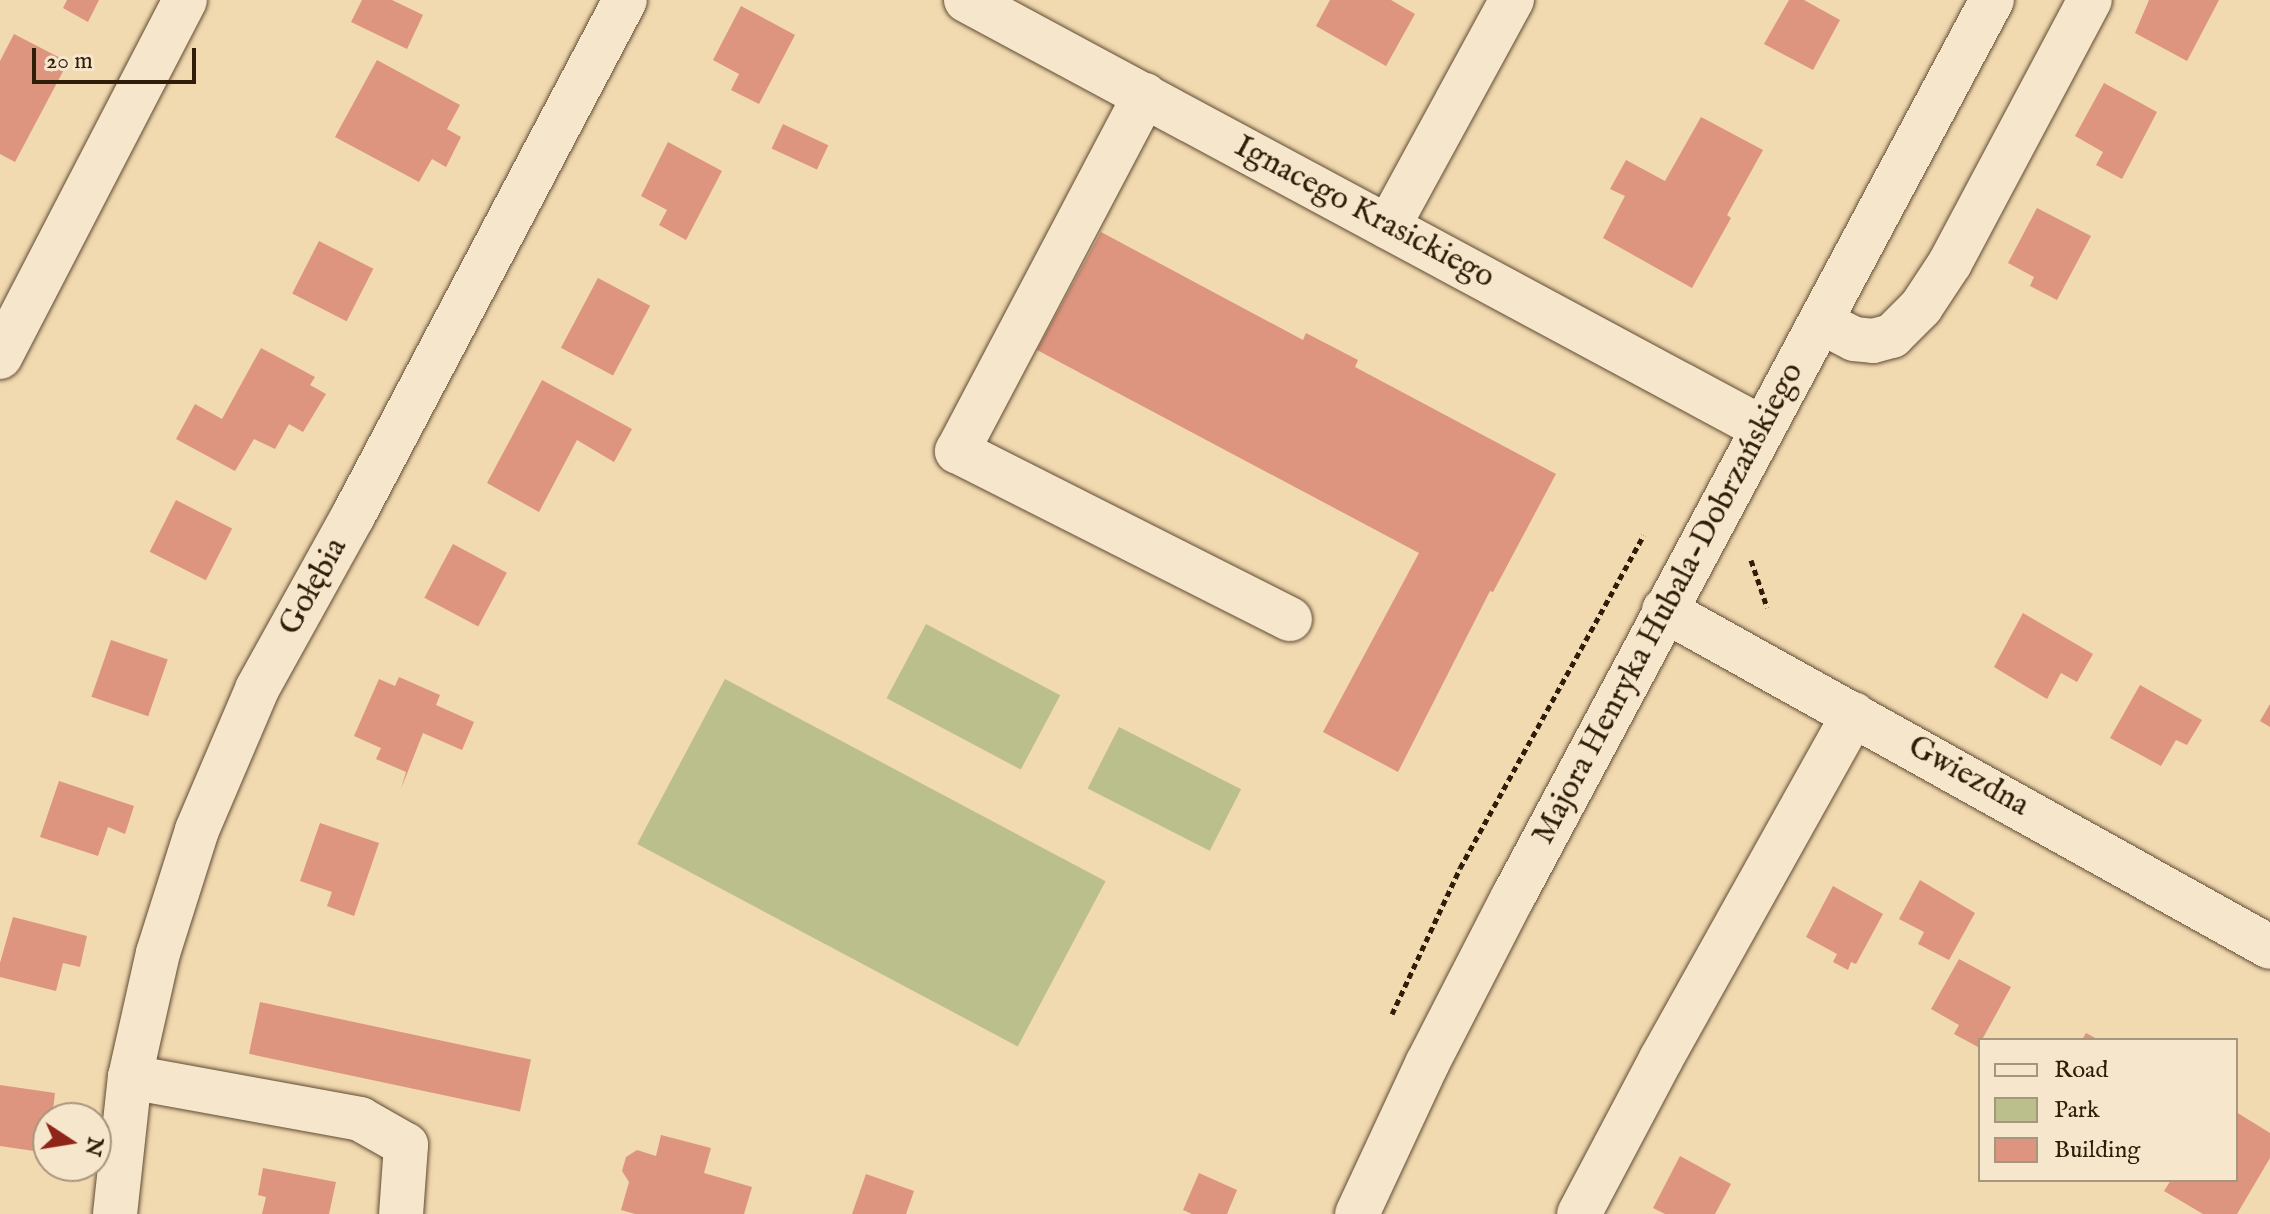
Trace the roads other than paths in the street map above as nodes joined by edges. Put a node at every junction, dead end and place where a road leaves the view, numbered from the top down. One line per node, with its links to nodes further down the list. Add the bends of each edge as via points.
1 (185, 0): 10 (street)
2 (625, 0): 16 (street, Gołębia, via 257,689 197,830 158,953)
3 (966, 0): 7 (street, Ignacego Krasickiego)
4 (1512, 0): 8 (street)
5 (1992, 0): 9 (street, Majora Henryka Hubala-Dobrzańskiego)
6 (2090, 0): 9 (street, via 1950,263 1921,307 1892,336 1873,341 1854,339)
7 (1145, 95): 8 (street, Ignacego Krasickiego); 13 (street, via 957,451)
8 (1388, 227): 11 (street, Ignacego Krasickiego)
9 (1821, 322): 11 (street, Majora Henryka Hubala-Dobrzańskiego)
10 (0, 357)
11 (1762, 428): 12 (street, Majora Henryka Hubala-Dobrzańskiego)
12 (1664, 610): 14 (street, Gwiezdna); 19 (street, Majora Henryka Hubala-Dobrzańskiego, via 1427,1064)
13 (1290, 619)
14 (1854, 714): 15 (street, Gwiezdna); 20 (street)
15 (2270, 947)
16 (130, 1077): 17 (street, Gołębia); 18 (street, via 360,1119 406,1145)
17 (115, 1214)
18 (401, 1214)
19 (1357, 1214)
20 (1579, 1214)

